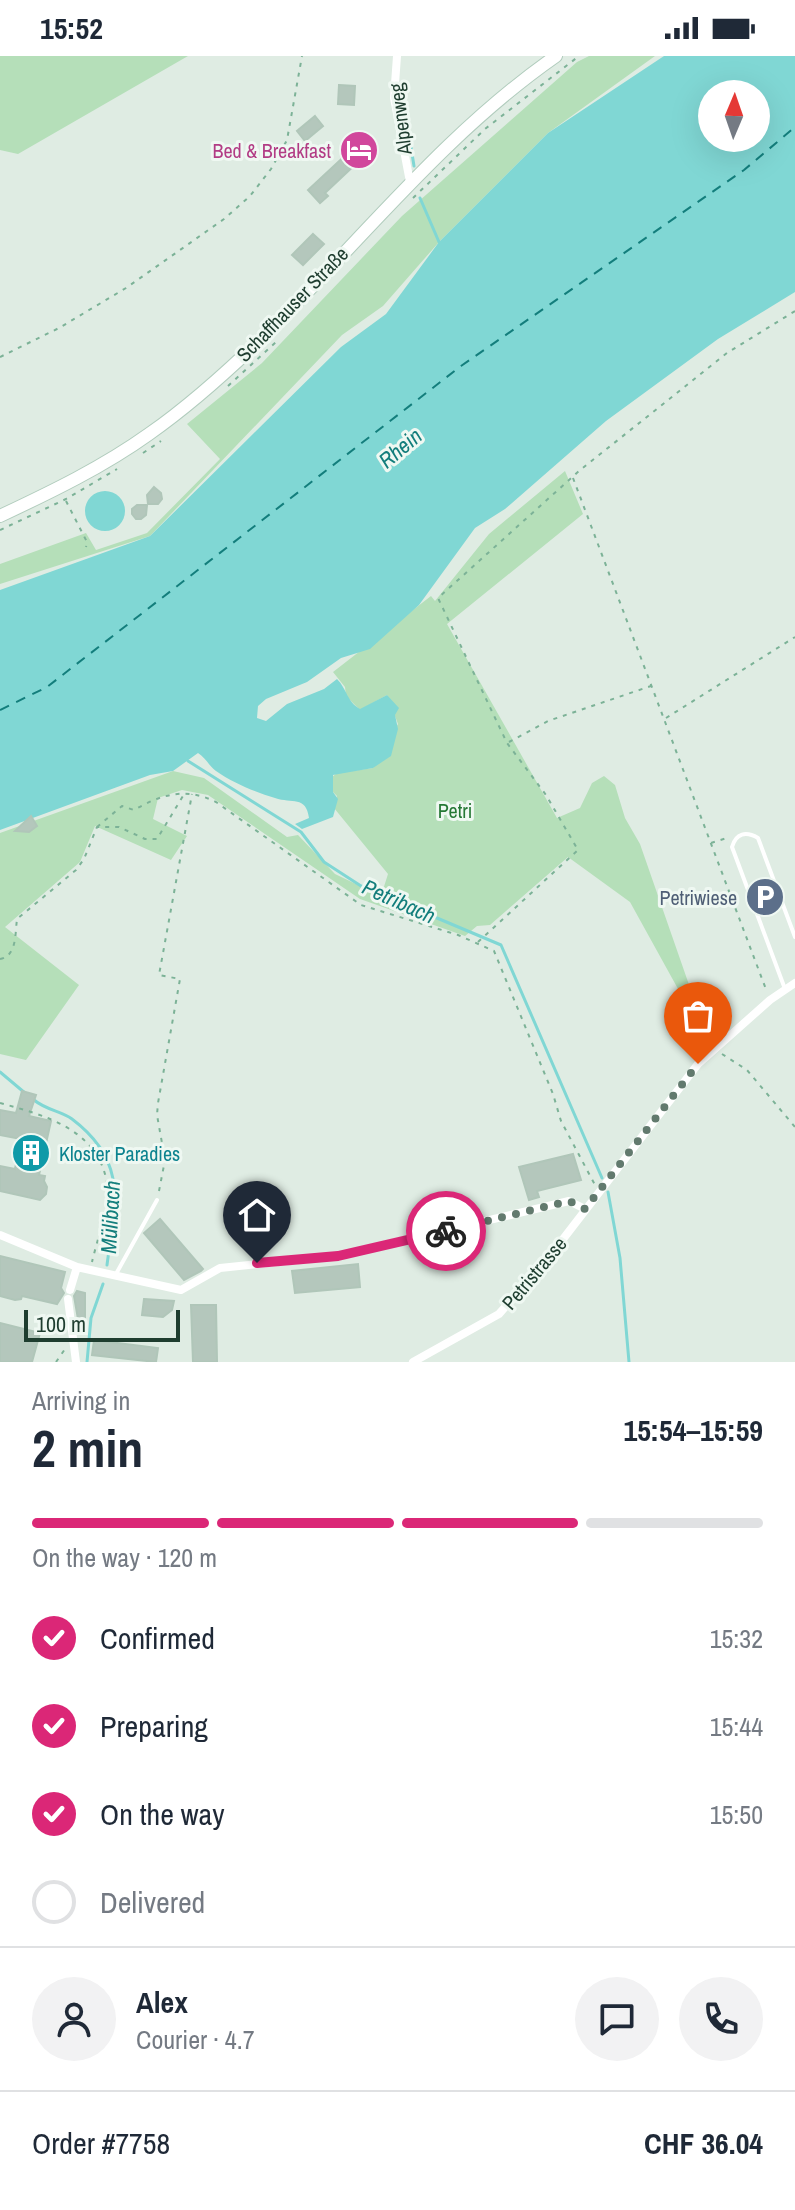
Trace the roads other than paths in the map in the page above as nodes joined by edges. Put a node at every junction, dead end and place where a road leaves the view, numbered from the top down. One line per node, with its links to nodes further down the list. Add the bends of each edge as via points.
1 (556, 56): 3 (main road, Schaffhauser Straße, via 492,104)
2 (397, 58): 3 (street, Alpenweg, via 394,98)
3 (410, 182): 4 (main road, Schaffhauser Straße, via 209,386 148,435)
4 (0, 516)
5 (795, 937): 7 (lane, via 758,838 740,834 732,847)
6 (795, 983): 7 (street, Petristrasse)
7 (786, 989): 9 (street, Petristrasse, via 698,1064)
8 (157, 1200): 12 (lane)
9 (585, 1209): 12 (street, via 569,1201 338,1256 220,1268 181,1290); 14 (street, Petristrasse, via 499,1314)
10 (0, 1235): 11 (street)
11 (77, 1267): 12 (street); 13 (street, via 69,1294)
12 (114, 1276)
13 (76, 1362)
14 (413, 1362)

